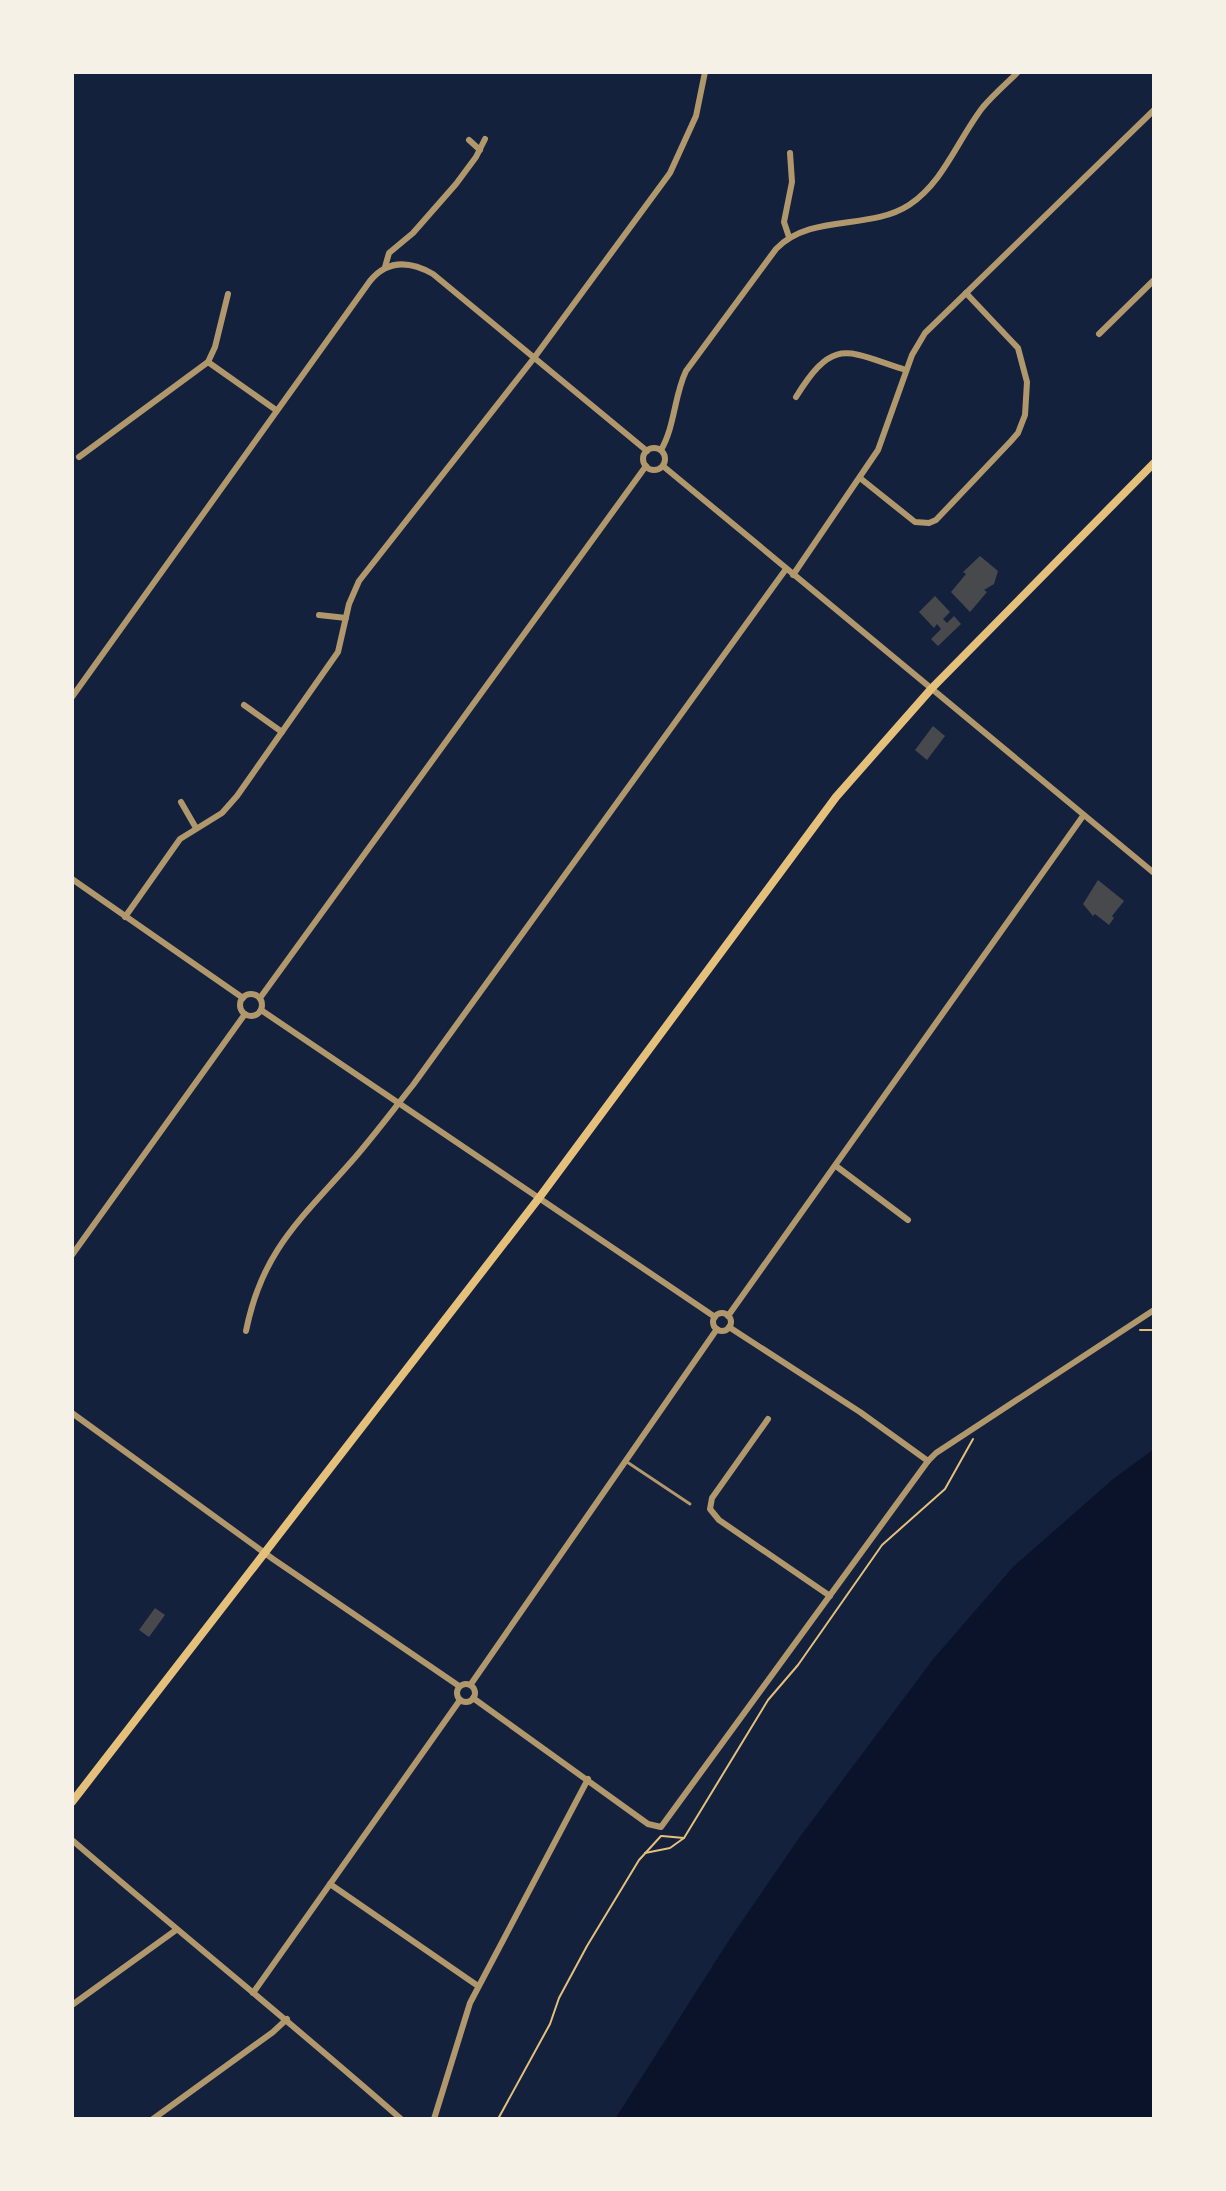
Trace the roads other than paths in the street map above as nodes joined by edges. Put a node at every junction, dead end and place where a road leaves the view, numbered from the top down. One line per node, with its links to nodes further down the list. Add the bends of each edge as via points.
1 (705, 72): 14 (street, via 696,116 670,173)
2 (1018, 72): 8 (street, via 983,108 918,199 894,212)
3 (1154, 110): 11 (street)
4 (485, 139): 6 (street)
5 (469, 140): 6 (street)
6 (480, 150): 9 (street, via 423,222 389,253)
7 (790, 153): 8 (street, via 792,182 784,222)
8 (789, 237): 19 (street, via 686,371)
9 (385, 267): 14 (street, via 407,263 425,270); 18 (street)
10 (1154, 280): 13 (street)
11 (966, 293): 16 (street, via 925,333); 25 (street, via 1018,348 1024,364 1027,400 1018,433 929,523 908,518)
12 (228, 294): 15 (street)
13 (1099, 334)
14 (534, 358): 20 (street); 28 (street, via 359,581)
15 (208, 362): 18 (street); 21 (street)
16 (906, 370): 17 (street, via 851,352 837,353 817,366); 25 (street, via 883,439)
17 (796, 397)
18 (276, 410): 30 (street)
19 (661, 450): 20 (street); 24 (street)
20 (647, 451): 23 (street)
21 (79, 457)
22 (1154, 463): 29 (main road)
23 (646, 466): 24 (street); 40 (street)
24 (663, 466): 26 (street)
25 (860, 478): 26 (street)
26 (790, 572): 29 (street); 43 (street)
27 (319, 615): 28 (street)
28 (346, 618): 32 (street, via 338,652)
29 (932, 688): 34 (street); 45 (main road, via 810,830)
30 (72, 697)
31 (244, 705): 32 (street)
32 (282, 732): 35 (street, via 229,806)
33 (181, 802): 35 (street)
34 (1083, 816): 36 (street); 44 (street)
35 (196, 828): 38 (street, via 175,845)
36 (1154, 873)
37 (72, 879): 38 (street)
38 (125, 917): 39 (street)
39 (243, 998): 40 (street); 42 (street)
40 (260, 998): 41 (street)
41 (261, 1010): 42 (street); 43 (street)
42 (245, 1014): 47 (street)
43 (399, 1103): 45 (street); 53 (street, via 279,1244 259,1282)
44 (836, 1166): 46 (street); 49 (street)
45 (539, 1198): 50 (street); 59 (main road)
46 (908, 1220)
47 (72, 1255)
48 (1154, 1310): 56 (street)
49 (728, 1316): 50 (street); 51 (street)
50 (715, 1317): 52 (street)
51 (729, 1327): 52 (street); 56 (street)
52 (717, 1329): 57 (street)
53 (246, 1331)
54 (72, 1413): 59 (street)
55 (768, 1419): 60 (street, via 712,1498 710,1509)
56 (928, 1461): 60 (street)
57 (627, 1462): 58 (lane); 61 (street)
58 (690, 1504)
59 (265, 1552): 62 (street); 66 (main road)
60 (830, 1596): 65 (street, via 661,1827 648,1824)
61 (471, 1684): 62 (street); 63 (street)
62 (459, 1686): 64 (street)
63 (473, 1698): 64 (street); 65 (street)
64 (460, 1700): 68 (street)
65 (588, 1779): 70 (street)
66 (72, 1802)
67 (72, 1840): 69 (street)
68 (330, 1884): 70 (street); 71 (street)
69 (176, 1930): 71 (street); 72 (street)
70 (478, 1986): 76 (street)
71 (253, 1993): 73 (street)
72 (72, 2005)
73 (287, 2019): 74 (street); 75 (street)
74 (153, 2119)
75 (401, 2119)
76 (434, 2119)

